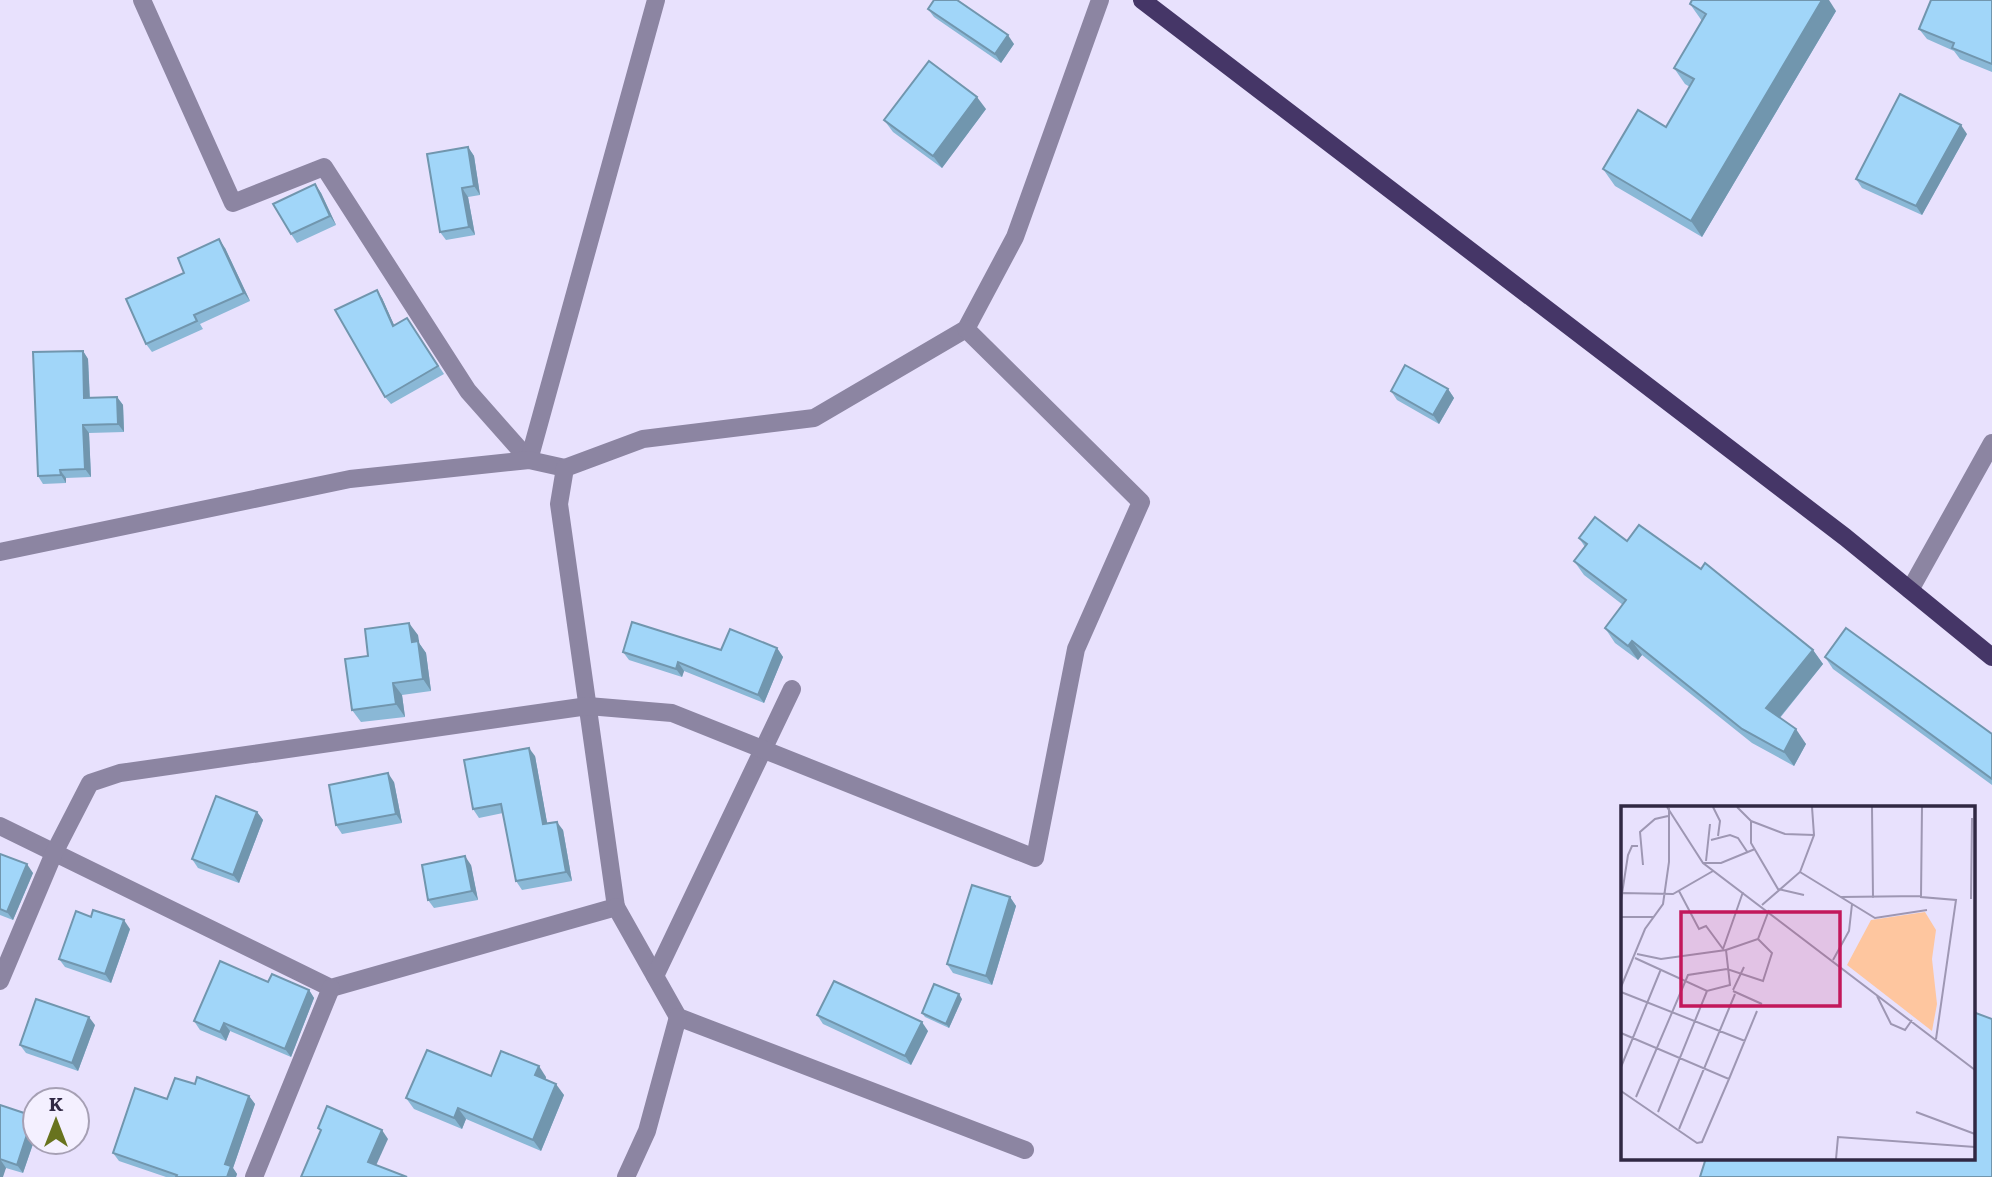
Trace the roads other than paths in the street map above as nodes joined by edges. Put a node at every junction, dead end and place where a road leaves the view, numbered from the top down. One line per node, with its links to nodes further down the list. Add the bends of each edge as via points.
1 (142, 0): 7 (street, via 233,203 324,167 468,391)
2 (656, 0): 7 (street)
3 (1100, 0): 5 (street, via 1015,237)
4 (1142, 0): 10 (main road)
5 (966, 329): 8 (street, via 814,418 643,439); 14 (street, via 1141,502 1076,649 1035,858)
6 (1992, 443): 10 (street)
7 (529, 460): 8 (street); 9 (street, via 350,479)
8 (565, 468): 13 (street, via 559,504)
9 (0, 552)
10 (1910, 590): 11 (main road)
11 (1992, 657)
12 (792, 689): 14 (street)
13 (588, 706): 14 (street, via 672,713); 16 (street, via 120,773 90,783); 17 (street)
14 (764, 750): 18 (street)
15 (0, 826): 16 (street)
16 (54, 853): 19 (street); 20 (street)
17 (617, 907): 18 (street); 20 (street)
18 (655, 976): 21 (street)
19 (0, 981)
20 (331, 988): 23 (street)
21 (678, 1017): 22 (street); 24 (street, via 647,1131)
22 (1025, 1150)
23 (254, 1177)
24 (626, 1177)

